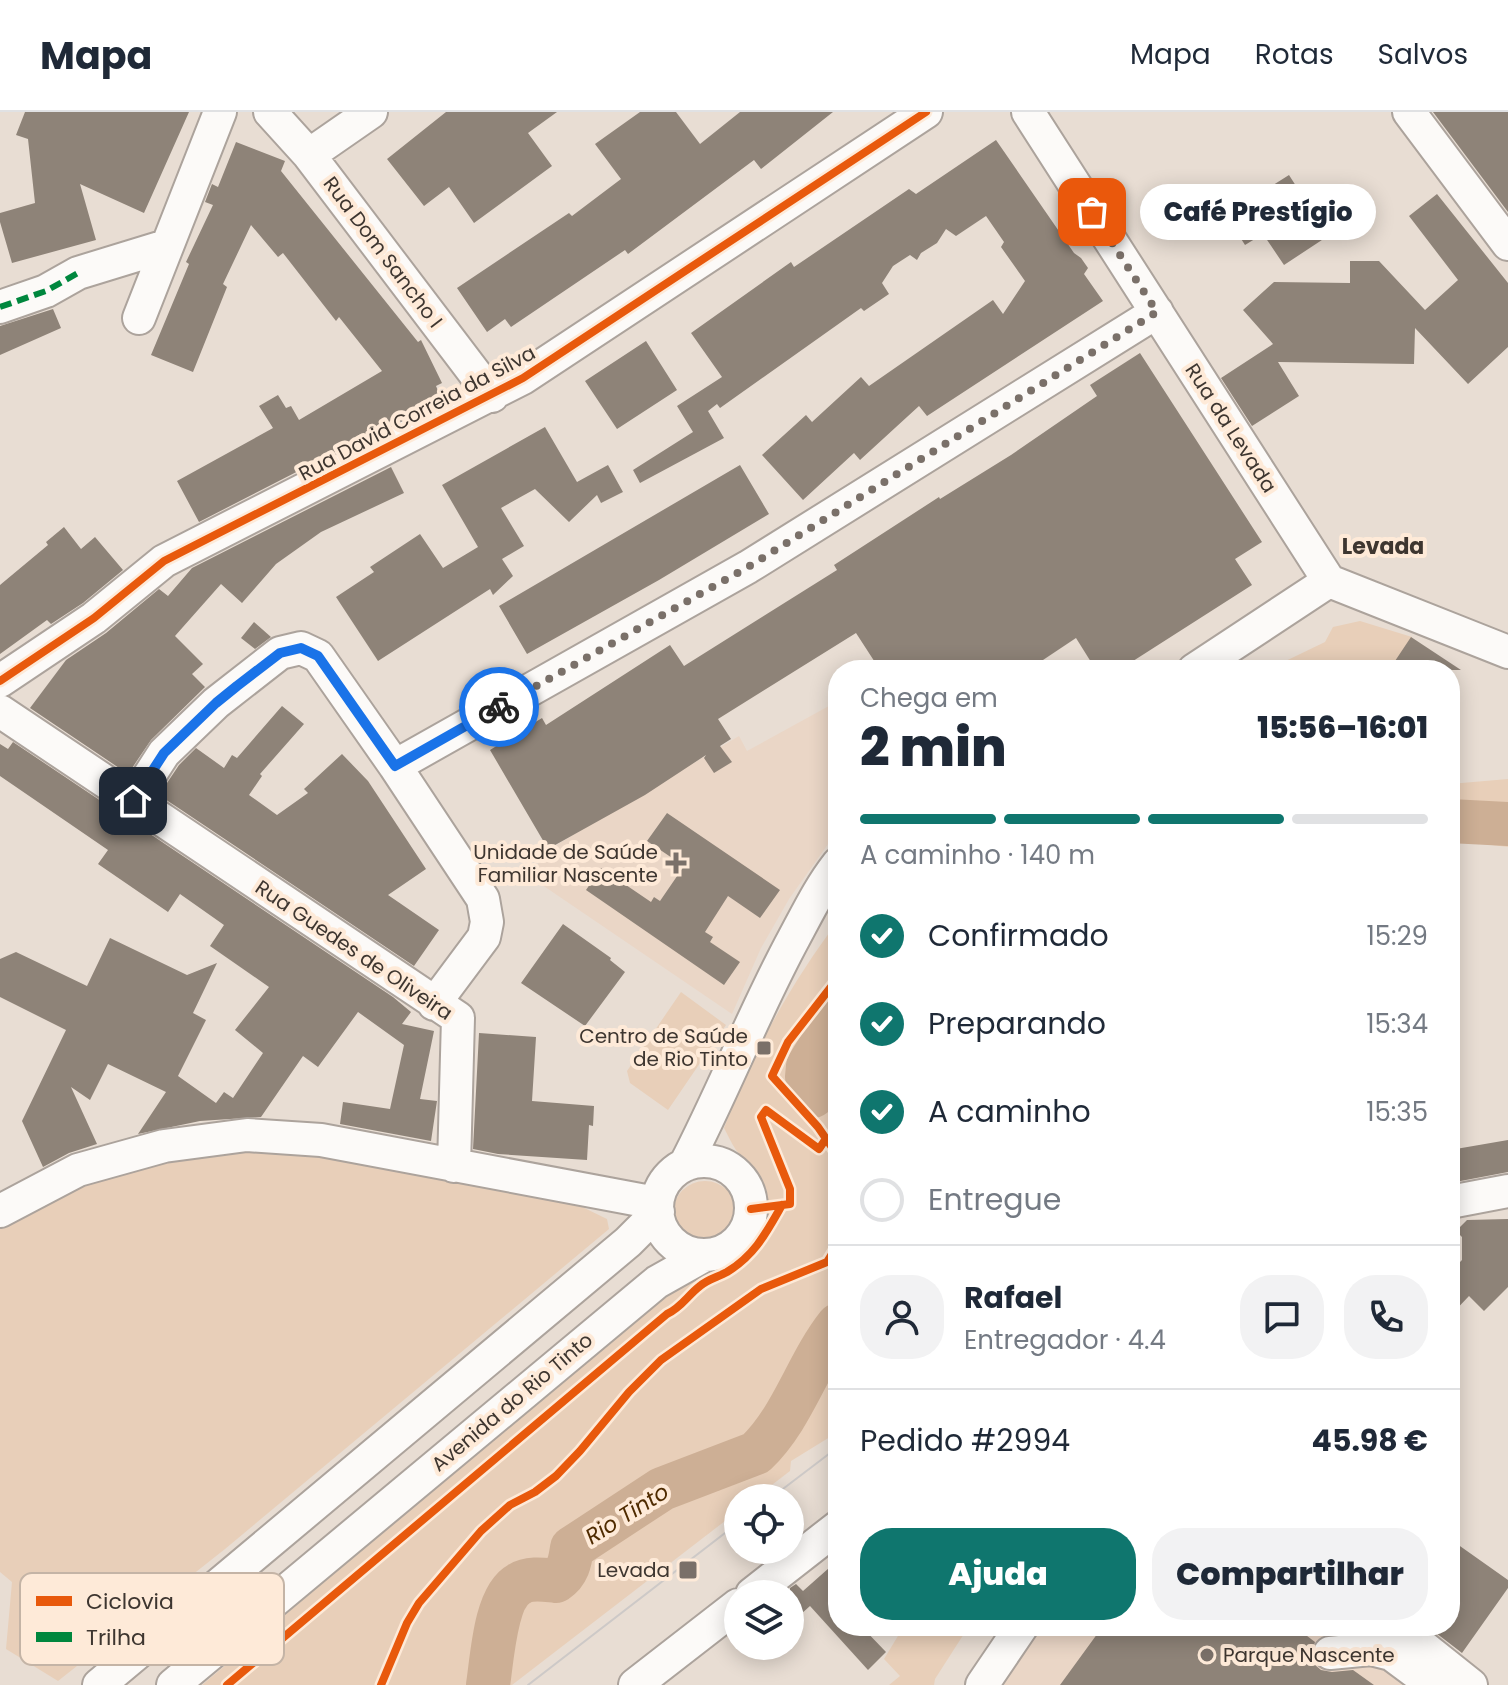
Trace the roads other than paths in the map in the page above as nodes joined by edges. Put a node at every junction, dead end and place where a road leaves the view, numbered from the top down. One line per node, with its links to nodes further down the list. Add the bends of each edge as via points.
1 (220, 112): 9 (street)
2 (270, 112): 7 (street, Rua Dom Sancho I)
3 (371, 112): 7 (street)
4 (926, 112): 13 (street, Rua David Correia da Silva)
5 (1028, 112): 11 (street, Rua da Levada)
6 (1409, 112): 8 (street)
7 (309, 155): 13 (street, Rua Dom Sancho I)
8 (1508, 244)
9 (166, 246): 10 (street, via 78,273); 12 (street)
10 (0, 307)
11 (1157, 312): 14 (street, Rua da Levada); 19 (street, via 748,567)
12 (139, 318)
13 (492, 396): 17 (street, Rua David Correia da Silva, via 164,561 94,618)
14 (1329, 581): 15 (street); 16 (street)
15 (1508, 652)
16 (1209, 660)
17 (0, 681)
18 (0, 711): 20 (street, Rua Guedes de Oliveira)
19 (395, 766): 20 (street, via 318,656 301,648 280,653 216,703 164,753); 22 (street, via 483,899 487,922 484,937)
20 (133, 801): 22 (street, Rua Guedes de Oliveira)
21 (828, 877): 23 (street, via 774,976)
22 (434, 1004): 26 (street, Rua Guedes de Oliveira, via 458,1018)
23 (713, 1111): 24 (street); 25 (street)
24 (721, 1164): 25 (street); 31 (street, via 743,1182 749,1195 749,1223 732,1246)
25 (685, 1165): 29 (street, via 664,1184)
26 (454, 1166): 29 (street); 30 (street, via 321,1140 247,1135 164,1146 78,1170)
27 (1508, 1191): 28 (street)
28 (1460, 1200)
29 (657, 1207): 31 (street, via 667,1237 678,1247); 32 (street, via 628,1242)
30 (0, 1211)
31 (705, 1255): 34 (street, Avenida do Rio Tinto, via 657,1282)
32 (297, 1519): 34 (street, via 316,1533); 35 (street)
33 (828, 1535): 36 (street)
34 (326, 1558): 37 (street, Avenida do Rio Tinto)
35 (233, 1573)
36 (770, 1580)
37 (284, 1593)
38 (724, 1616): 47 (street)
39 (991, 1636): 48 (street)
40 (1015, 1636): 49 (street)
41 (1394, 1640): 42 (street, via 1371,1649); 50 (street); 51 (street)
42 (1330, 1653)
43 (123, 1665): 46 (street)
44 (197, 1665): 45 (street, Avenida do Rio Tinto)
45 (181, 1678)
46 (99, 1685)
47 (635, 1685)
48 (960, 1685)
49 (982, 1685)
50 (1433, 1685)
51 (1471, 1685)

